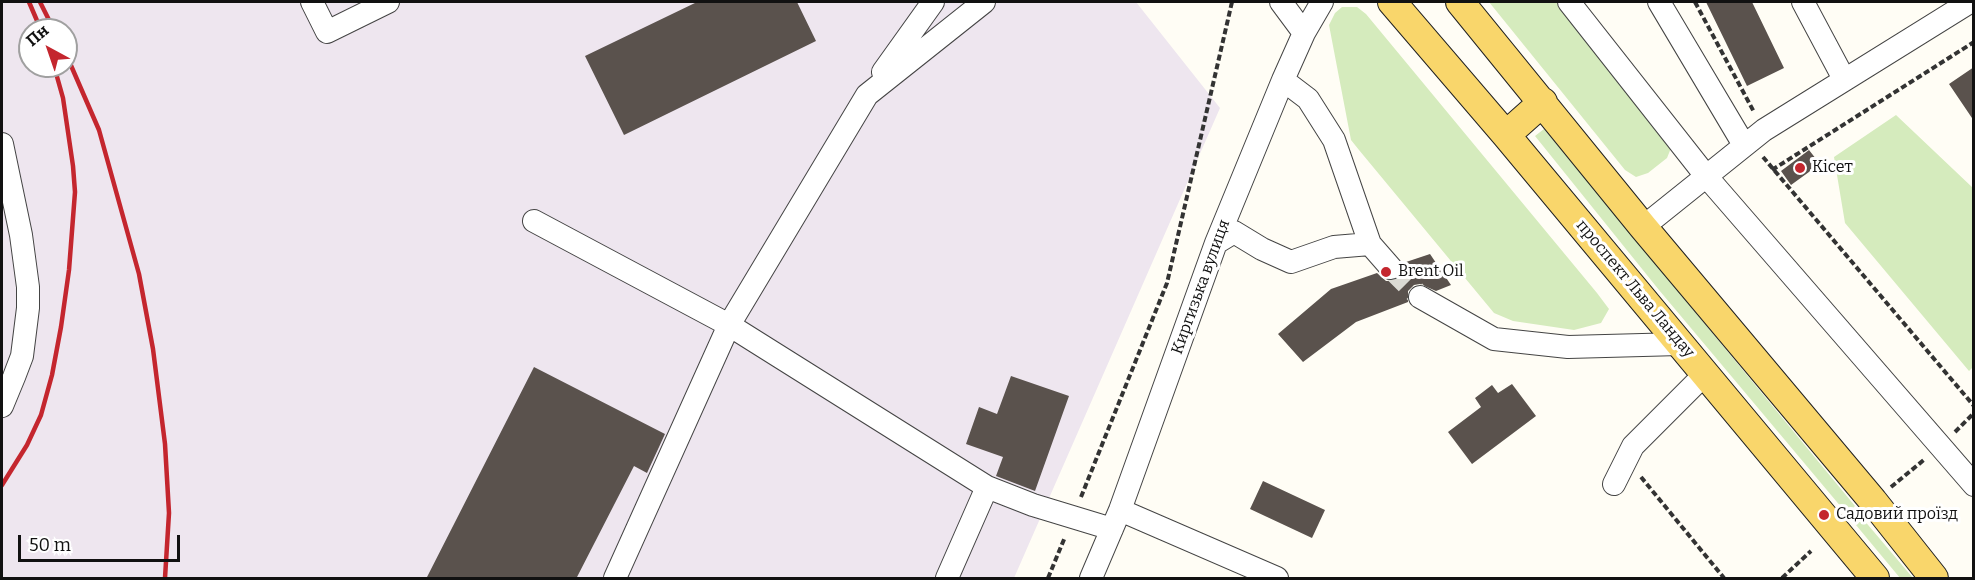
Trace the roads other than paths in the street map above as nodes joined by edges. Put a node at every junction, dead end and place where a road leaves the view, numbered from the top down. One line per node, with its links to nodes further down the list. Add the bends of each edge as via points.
1 (312, 2): 2 (street, via 327,32)
2 (388, 2)
3 (933, 2): 16 (street)
4 (984, 2): 16 (street)
5 (1281, 2): 13 (street)
6 (1322, 2): 13 (street, Киргизька вулиця)
7 (1392, 2): 18 (main road, проспект Льва Ландау)
8 (1460, 2): 17 (main road)
9 (1569, 2): 21 (street)
10 (1659, 2): 19 (street)
11 (1803, 2): 14 (street)
12 (1970, 2): 14 (street)
13 (1304, 33): 15 (street, Киргизька вулиця)
14 (1844, 79): 19 (street)
15 (1283, 80): 24 (street, Киргизька вулиця); 25 (street, via 1308,99 1334,140)
16 (867, 95): 28 (street)
17 (1543, 102): 18 (main road); 23 (main road)
18 (1506, 135): 29 (main road, проспект Льва Ландау)
19 (1753, 138): 21 (street)
20 (2, 144): 31 (street, via 21,235 28,308 21,356)
21 (1706, 176): 23 (street); 33 (street)
22 (534, 221): 28 (street)
23 (1643, 227): 41 (main road)
24 (1216, 243): 25 (street, via 1234,232 1291,262 1334,247); 35 (street, Киргизька вулиця)
25 (1370, 244): 26 (street)
26 (1391, 268)
27 (1420, 297): 29 (street, via 1494,339 1568,346)
28 (729, 325): 34 (street); 36 (street)
29 (1680, 344): 30 (main road, проспект Льва Ландау)
30 (1705, 374): 32 (street, via 1633,446); 40 (main road, проспект Льва Ландау)
31 (2, 406)
32 (1614, 484)
33 (1974, 484)
34 (987, 487): 35 (street, via 1073,518); 37 (street)
35 (1116, 520): 38 (street, Киргизька вулиця); 39 (street)
36 (615, 579)
37 (947, 579)
38 (1091, 579)
39 (1277, 579)
40 (1875, 579)
41 (1934, 579)

